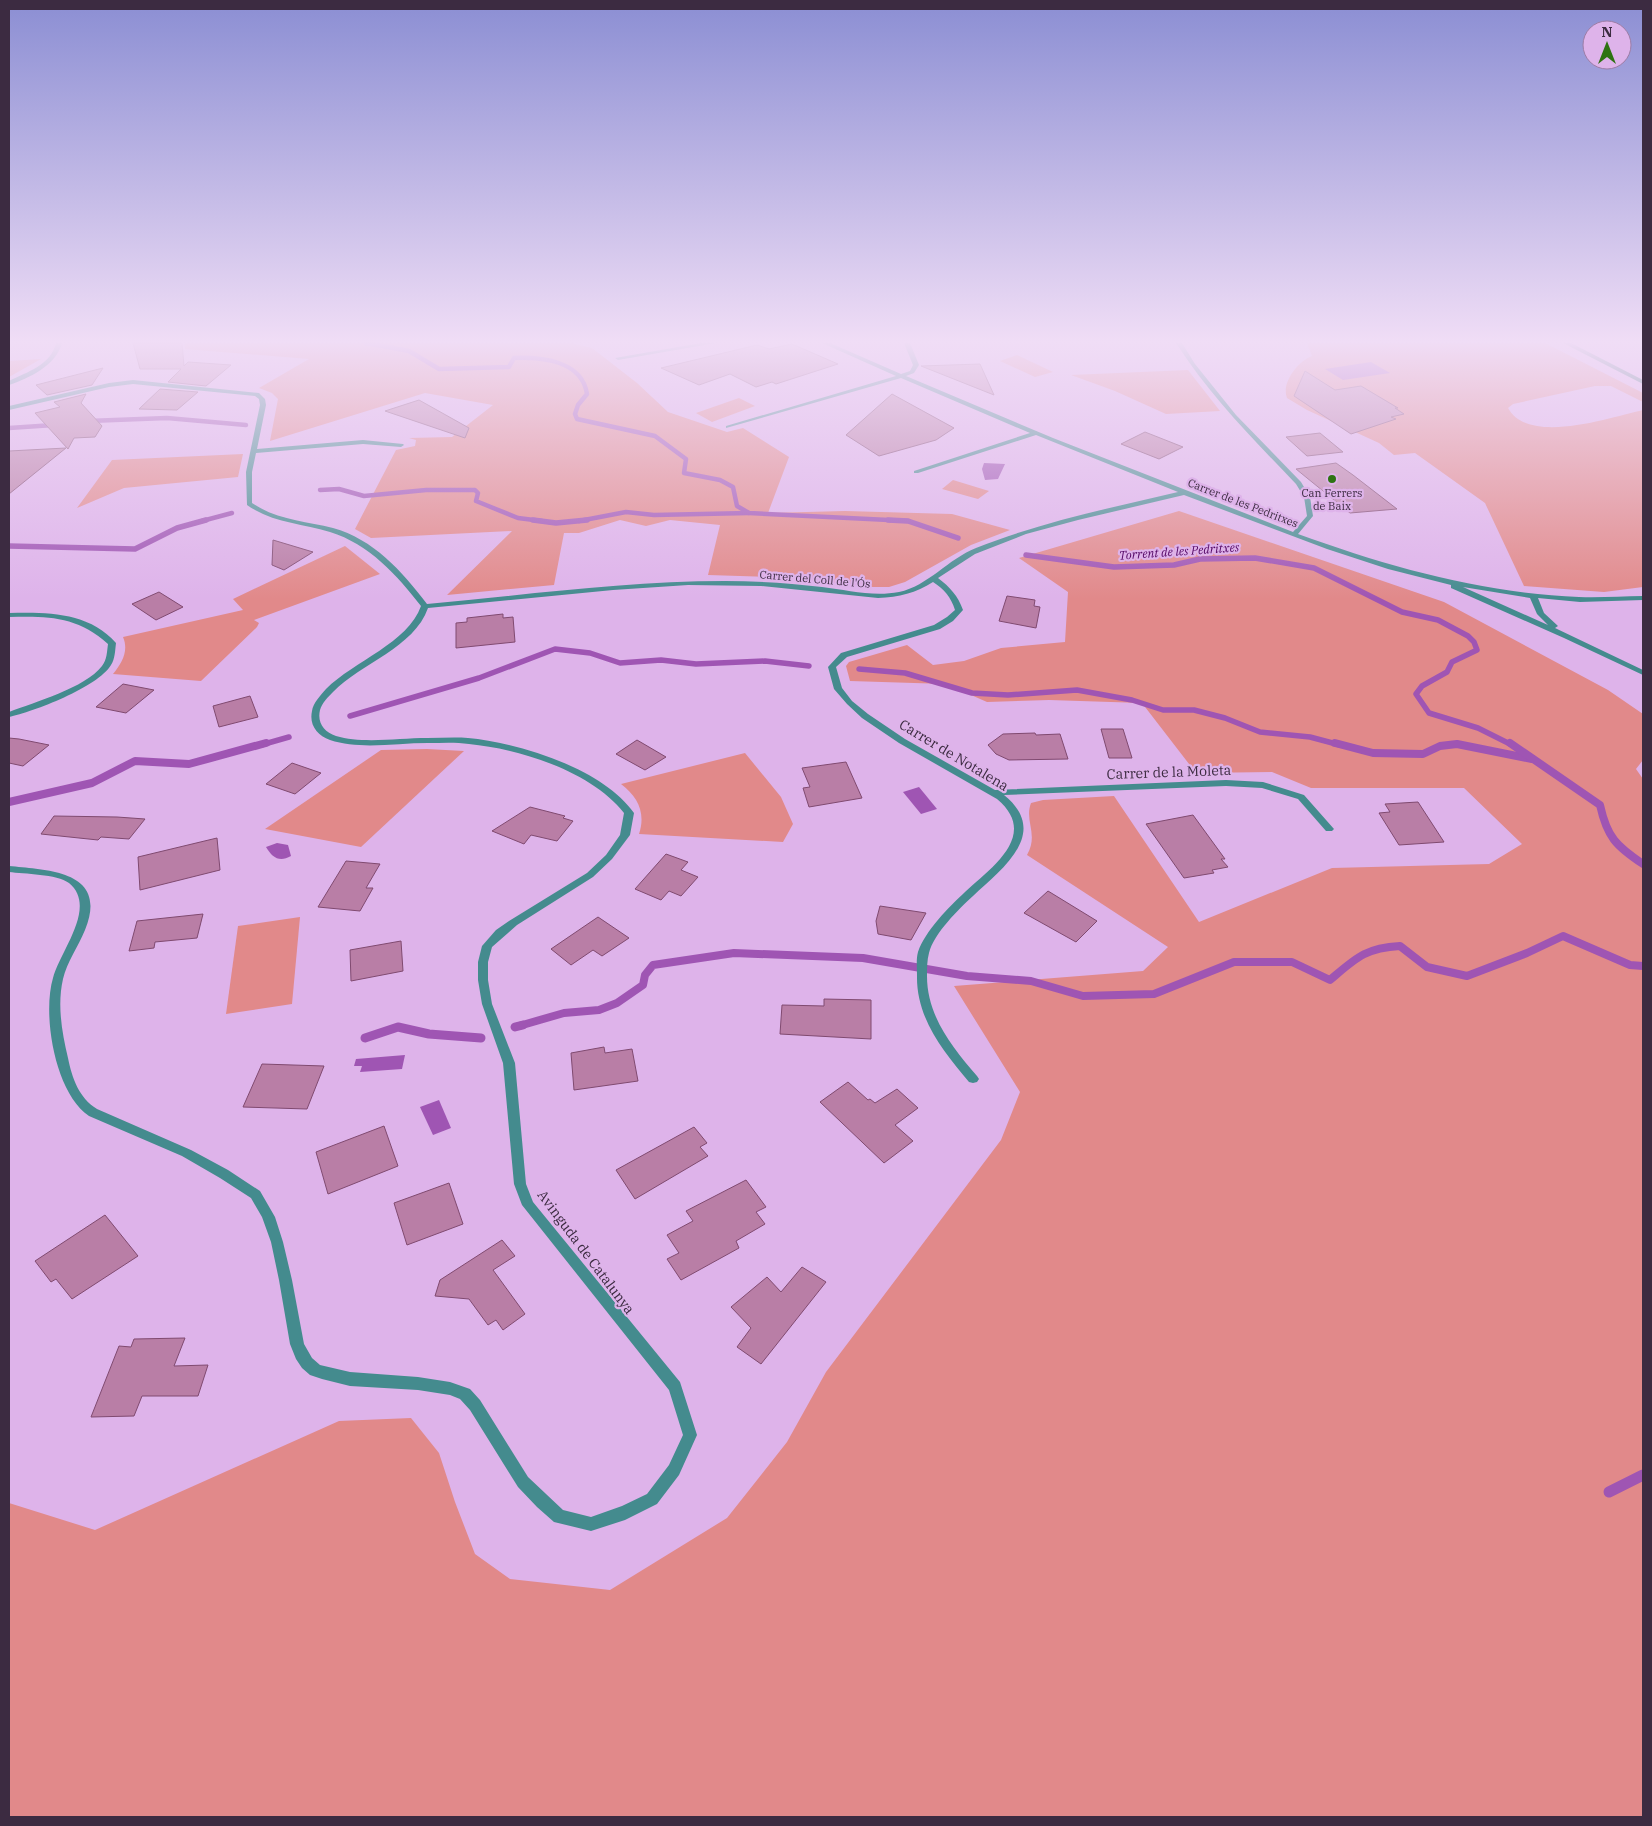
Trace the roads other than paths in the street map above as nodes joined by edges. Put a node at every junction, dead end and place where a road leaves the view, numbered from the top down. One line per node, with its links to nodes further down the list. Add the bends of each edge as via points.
1 (259, 428): 6 (street)
2 (1024, 428): 4 (street, Carrer de les Pedritxes)
3 (1246, 428): 9 (street, via 1299,483 1308,497 1310,516)
4 (1035, 433): 7 (street); 8 (street, Carrer de les Pedritxes)
5 (401, 445): 6 (street, via 363,442)
6 (255, 451): 14 (street, via 249,472 249,504 262,514 335,530 362,544 405,580)
7 (916, 472)
8 (1184, 493): 9 (street, Carrer de les Pedritxes); 11 (street, Carrer del Coll de l'Ós, via 1005,540 970,553)
9 (1294, 535): 10 (street, Carrer de les Pedritxes, via 1380,564)
10 (1435, 578): 12 (street, Carrer de les Pedritxes); 16 (street, Carrer de les Pedritxes)
11 (934, 579): 14 (street, Carrer del Coll de l'Ós, via 901,593 884,596 779,586 693,583); 19 (street, Carrer de Notalena, via 956,599 959,610 937,626 844,655 832,667 837,688 855,707 900,739)
12 (1533, 596): 13 (street, Carrer de les Pedritxes, via 1606,601); 16 (street, via 1541,614)
13 (1643, 598)
14 (425, 606): 21 (street, Avinguda de Catalunya, via 421,620 408,634 326,692 315,711 316,725 321,731 350,741 470,742 522,752 563,766 598,783 617,796 628,813 625,835 590,875 512,923 487,946 483,980 487,1004 509,1063 520,1184 528,1205 675,1387 683,1408 690,1435 674,1470 652,1500 591,1524 559,1517 523,1482 465,1394 429,1386 343,1378 316,1371 304,1360 294,1334 272,1227 257,1196 172,1145 85,1108 74,1094 62,1058 54,1000 58,977 80,930 86,908 84,896 70,879)
15 (9, 615): 18 (street, via 65,616 88,623 112,643 111,656 104,669 82,685)
16 (1567, 636): 17 (street)
17 (1643, 673)
18 (9, 715)
19 (993, 793): 20 (street, Carrer de la Moleta, via 1226,783 1263,785 1301,798); 22 (street, Carrer de Notalena, via 1005,801 1017,818 1019,835 1003,864 941,926 924,952 921,979 926,1007 938,1034)
20 (1329, 829)
21 (9, 869)
22 (974, 1079)

